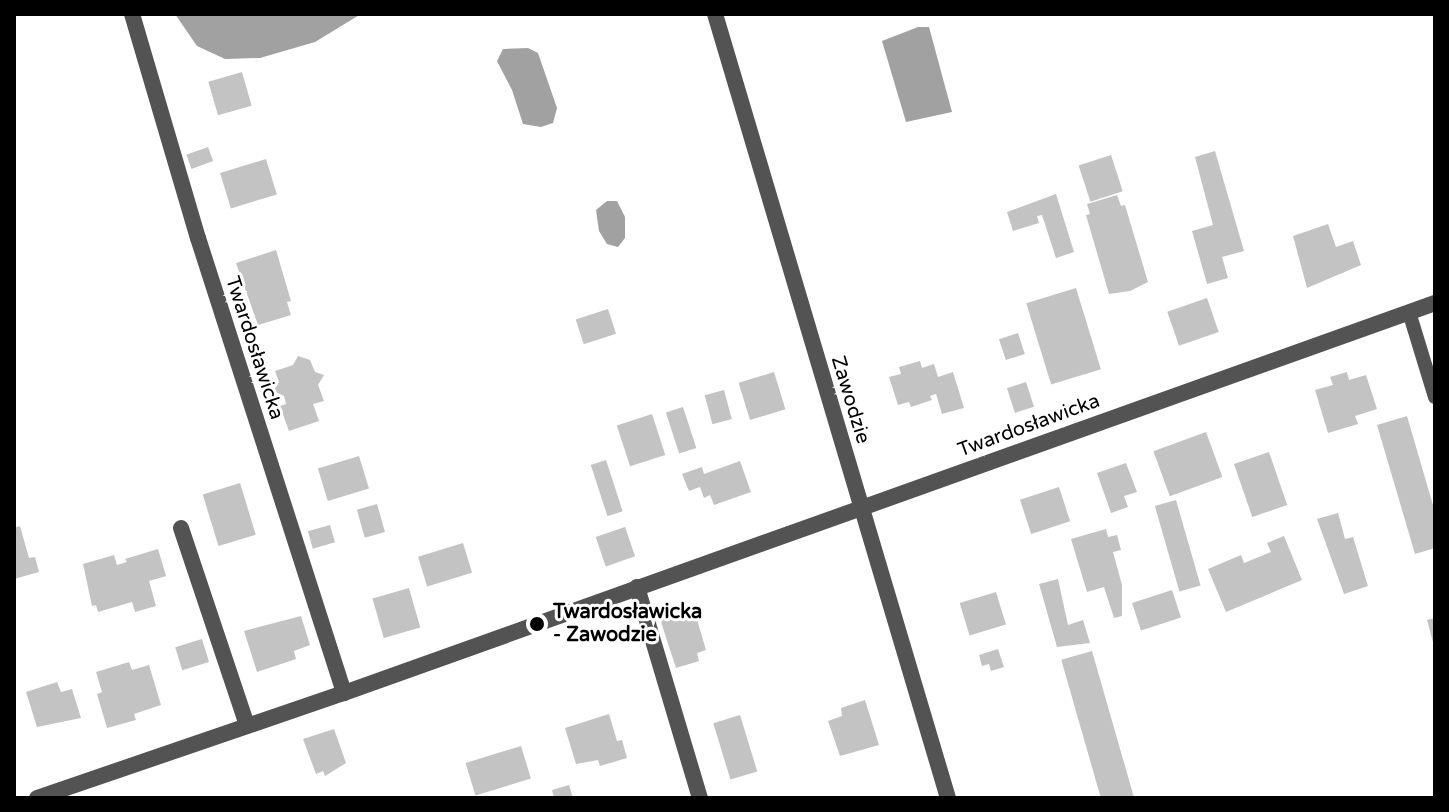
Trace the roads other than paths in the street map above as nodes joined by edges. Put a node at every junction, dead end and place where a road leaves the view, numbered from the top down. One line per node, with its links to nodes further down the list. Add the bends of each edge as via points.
1 (132, 14): 9 (street, Twardosławicka)
2 (715, 14): 6 (street, Zawodzie)
3 (1435, 303): 4 (street, Twardosławicka)
4 (1409, 312): 5 (lane); 6 (street, Twardosławicka)
5 (1435, 397)
6 (861, 507): 8 (street, Twardosławicka); 13 (street, Zawodzie)
7 (181, 528): 10 (street)
8 (637, 587): 9 (street, Twardosławicka); 12 (street)
9 (344, 693): 10 (street, Twardosławicka)
10 (247, 725): 11 (street, Twardosławicka)
11 (37, 798)
12 (700, 798)
13 (948, 798)

